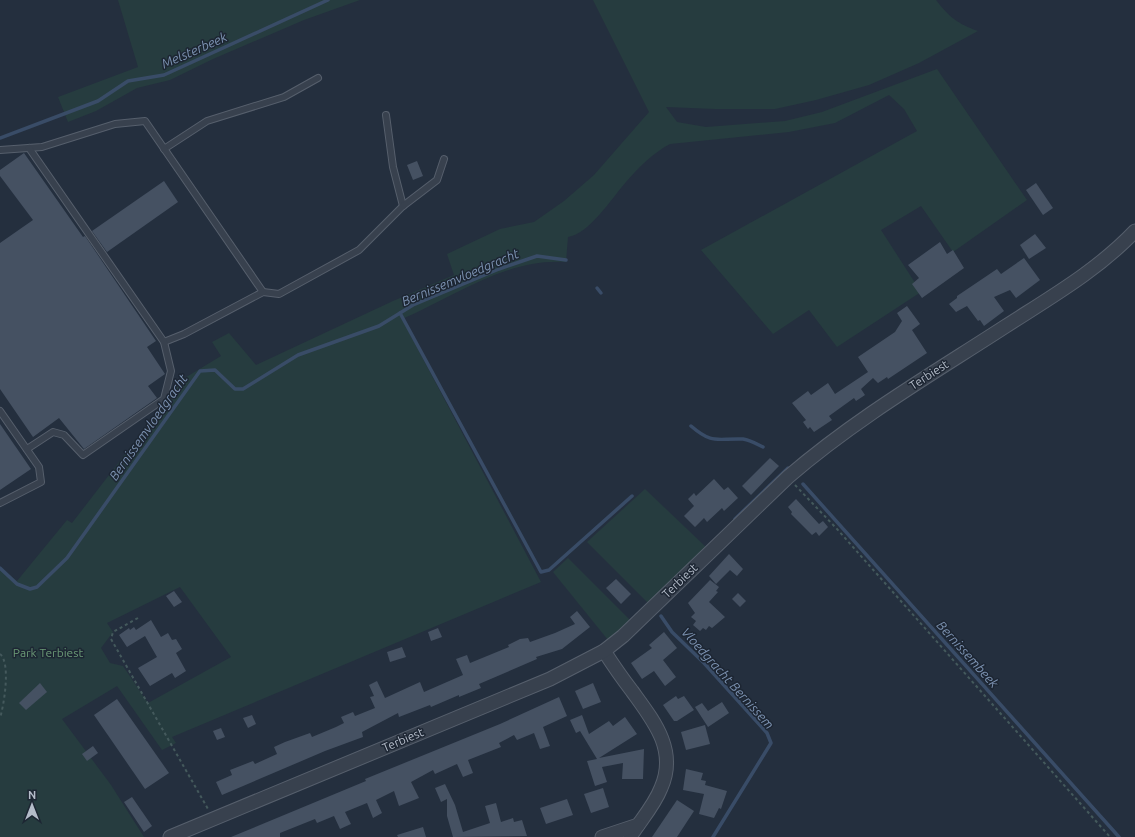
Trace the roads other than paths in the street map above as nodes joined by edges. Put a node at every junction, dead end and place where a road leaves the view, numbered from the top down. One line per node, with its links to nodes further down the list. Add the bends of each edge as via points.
1 (318, 78): 4 (lane, via 284,97 207,121)
2 (386, 115): 7 (lane, via 393,167)
3 (29, 148): 4 (lane, via 42,147 115,124 145,121); 5 (lane); 10 (lane)
4 (164, 149): 9 (lane)
5 (0, 150)
6 (444, 159): 7 (lane, via 437,180)
7 (403, 206): 9 (lane, via 359,250 279,294)
8 (1135, 231): 14 (street, Terbiest, via 1093,269 862,418 814,454 623,636)
9 (263, 292): 10 (lane)
10 (164, 342): 12 (lane, via 171,370 164,399 83,455 64,435 53,432)
11 (0, 411): 12 (lane)
12 (27, 449): 13 (lane, via 39,467 41,482)
13 (0, 503)
14 (604, 651): 15 (street, via 662,735 666,770 662,787); 16 (street, Terbiest, via 550,679)
15 (638, 825): 17 (street); 18 (street)
16 (170, 837)
17 (602, 837)
18 (630, 837)

